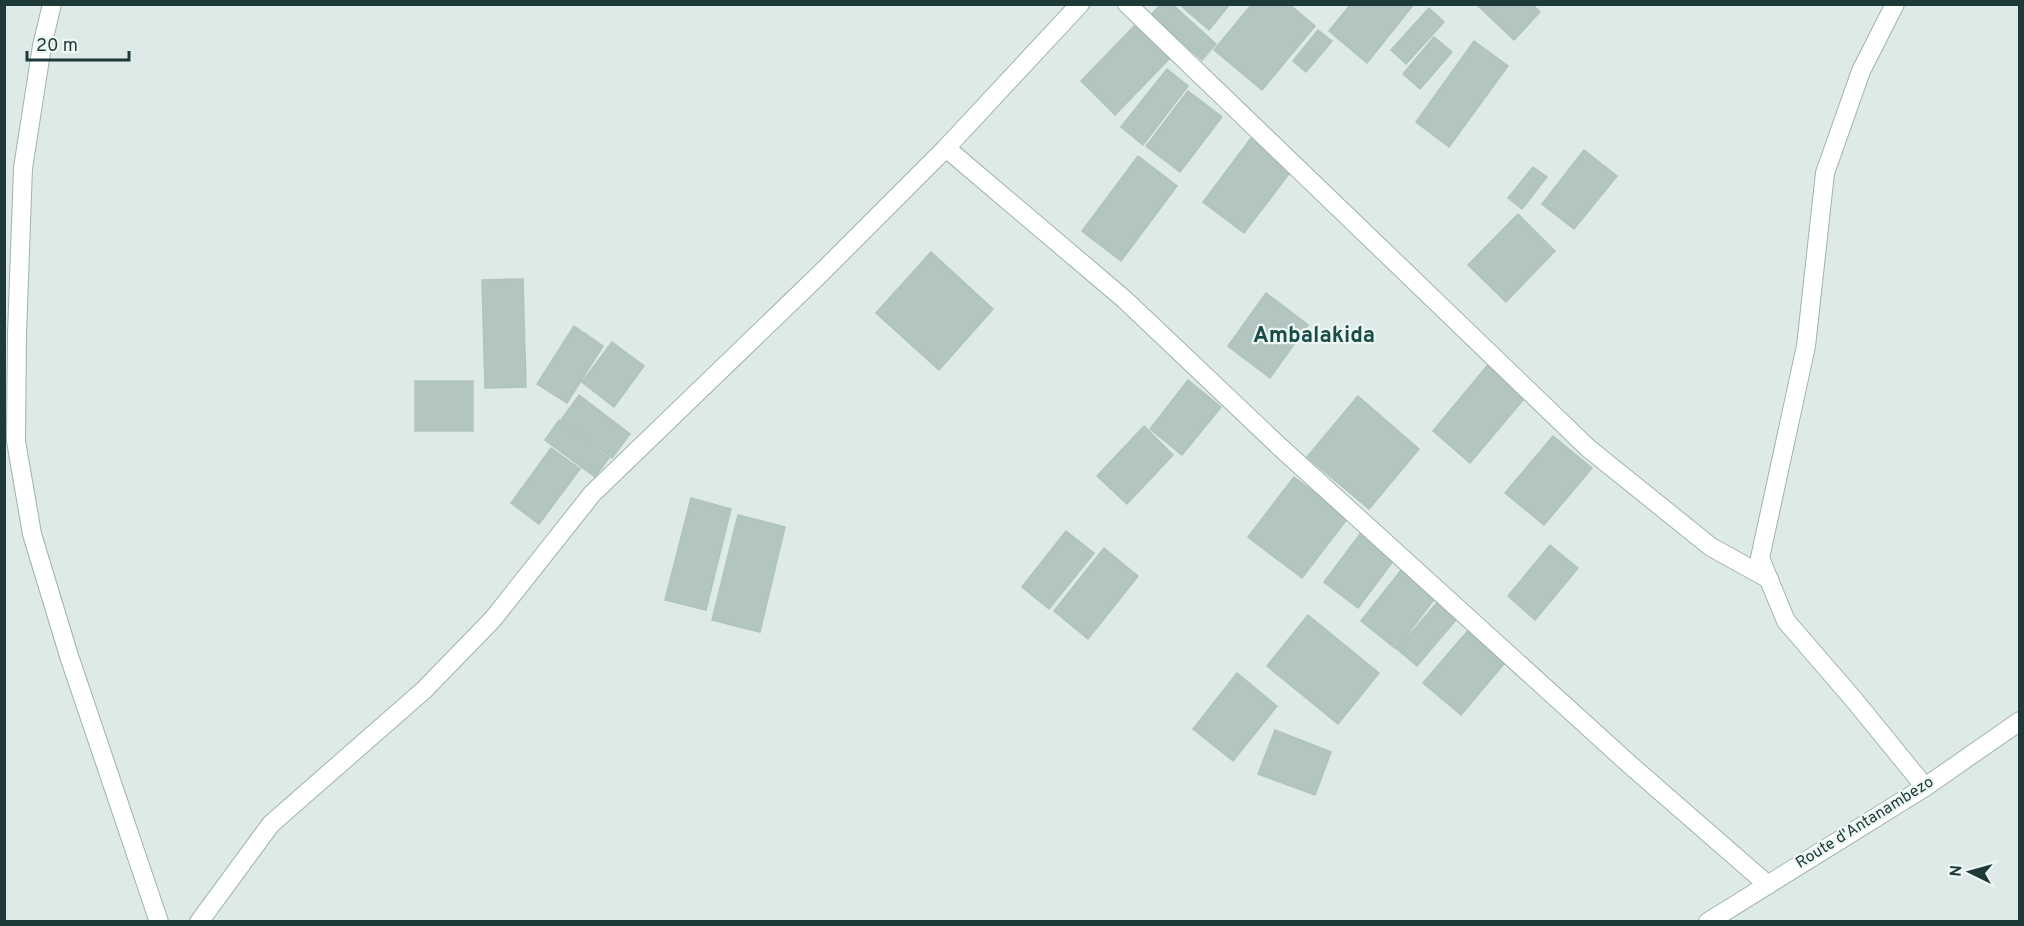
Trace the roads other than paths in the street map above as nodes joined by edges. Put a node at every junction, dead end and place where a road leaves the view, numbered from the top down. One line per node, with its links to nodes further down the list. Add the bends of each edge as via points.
1 (52, 4): 10 (street, via 22,168 16,441 32,534)
2 (1080, 4): 5 (street)
3 (1126, 4): 6 (street, via 1588,448 1711,547)
4 (1894, 4): 6 (street, via 1861,71 1825,173 1806,346 1760,558)
5 (946, 147): 9 (street, via 1124,299 1324,487); 11 (street, via 592,494 492,619 424,690 271,824)
6 (1769, 579): 8 (street, via 1786,621)
7 (2019, 721): 8 (street, Route d'Antanambezo)
8 (1925, 787): 9 (street, Route d'Antanambezo)
9 (1768, 885): 12 (street, Route d'Antanambezo)
10 (159, 921)
11 (199, 921)
12 (1708, 921)

